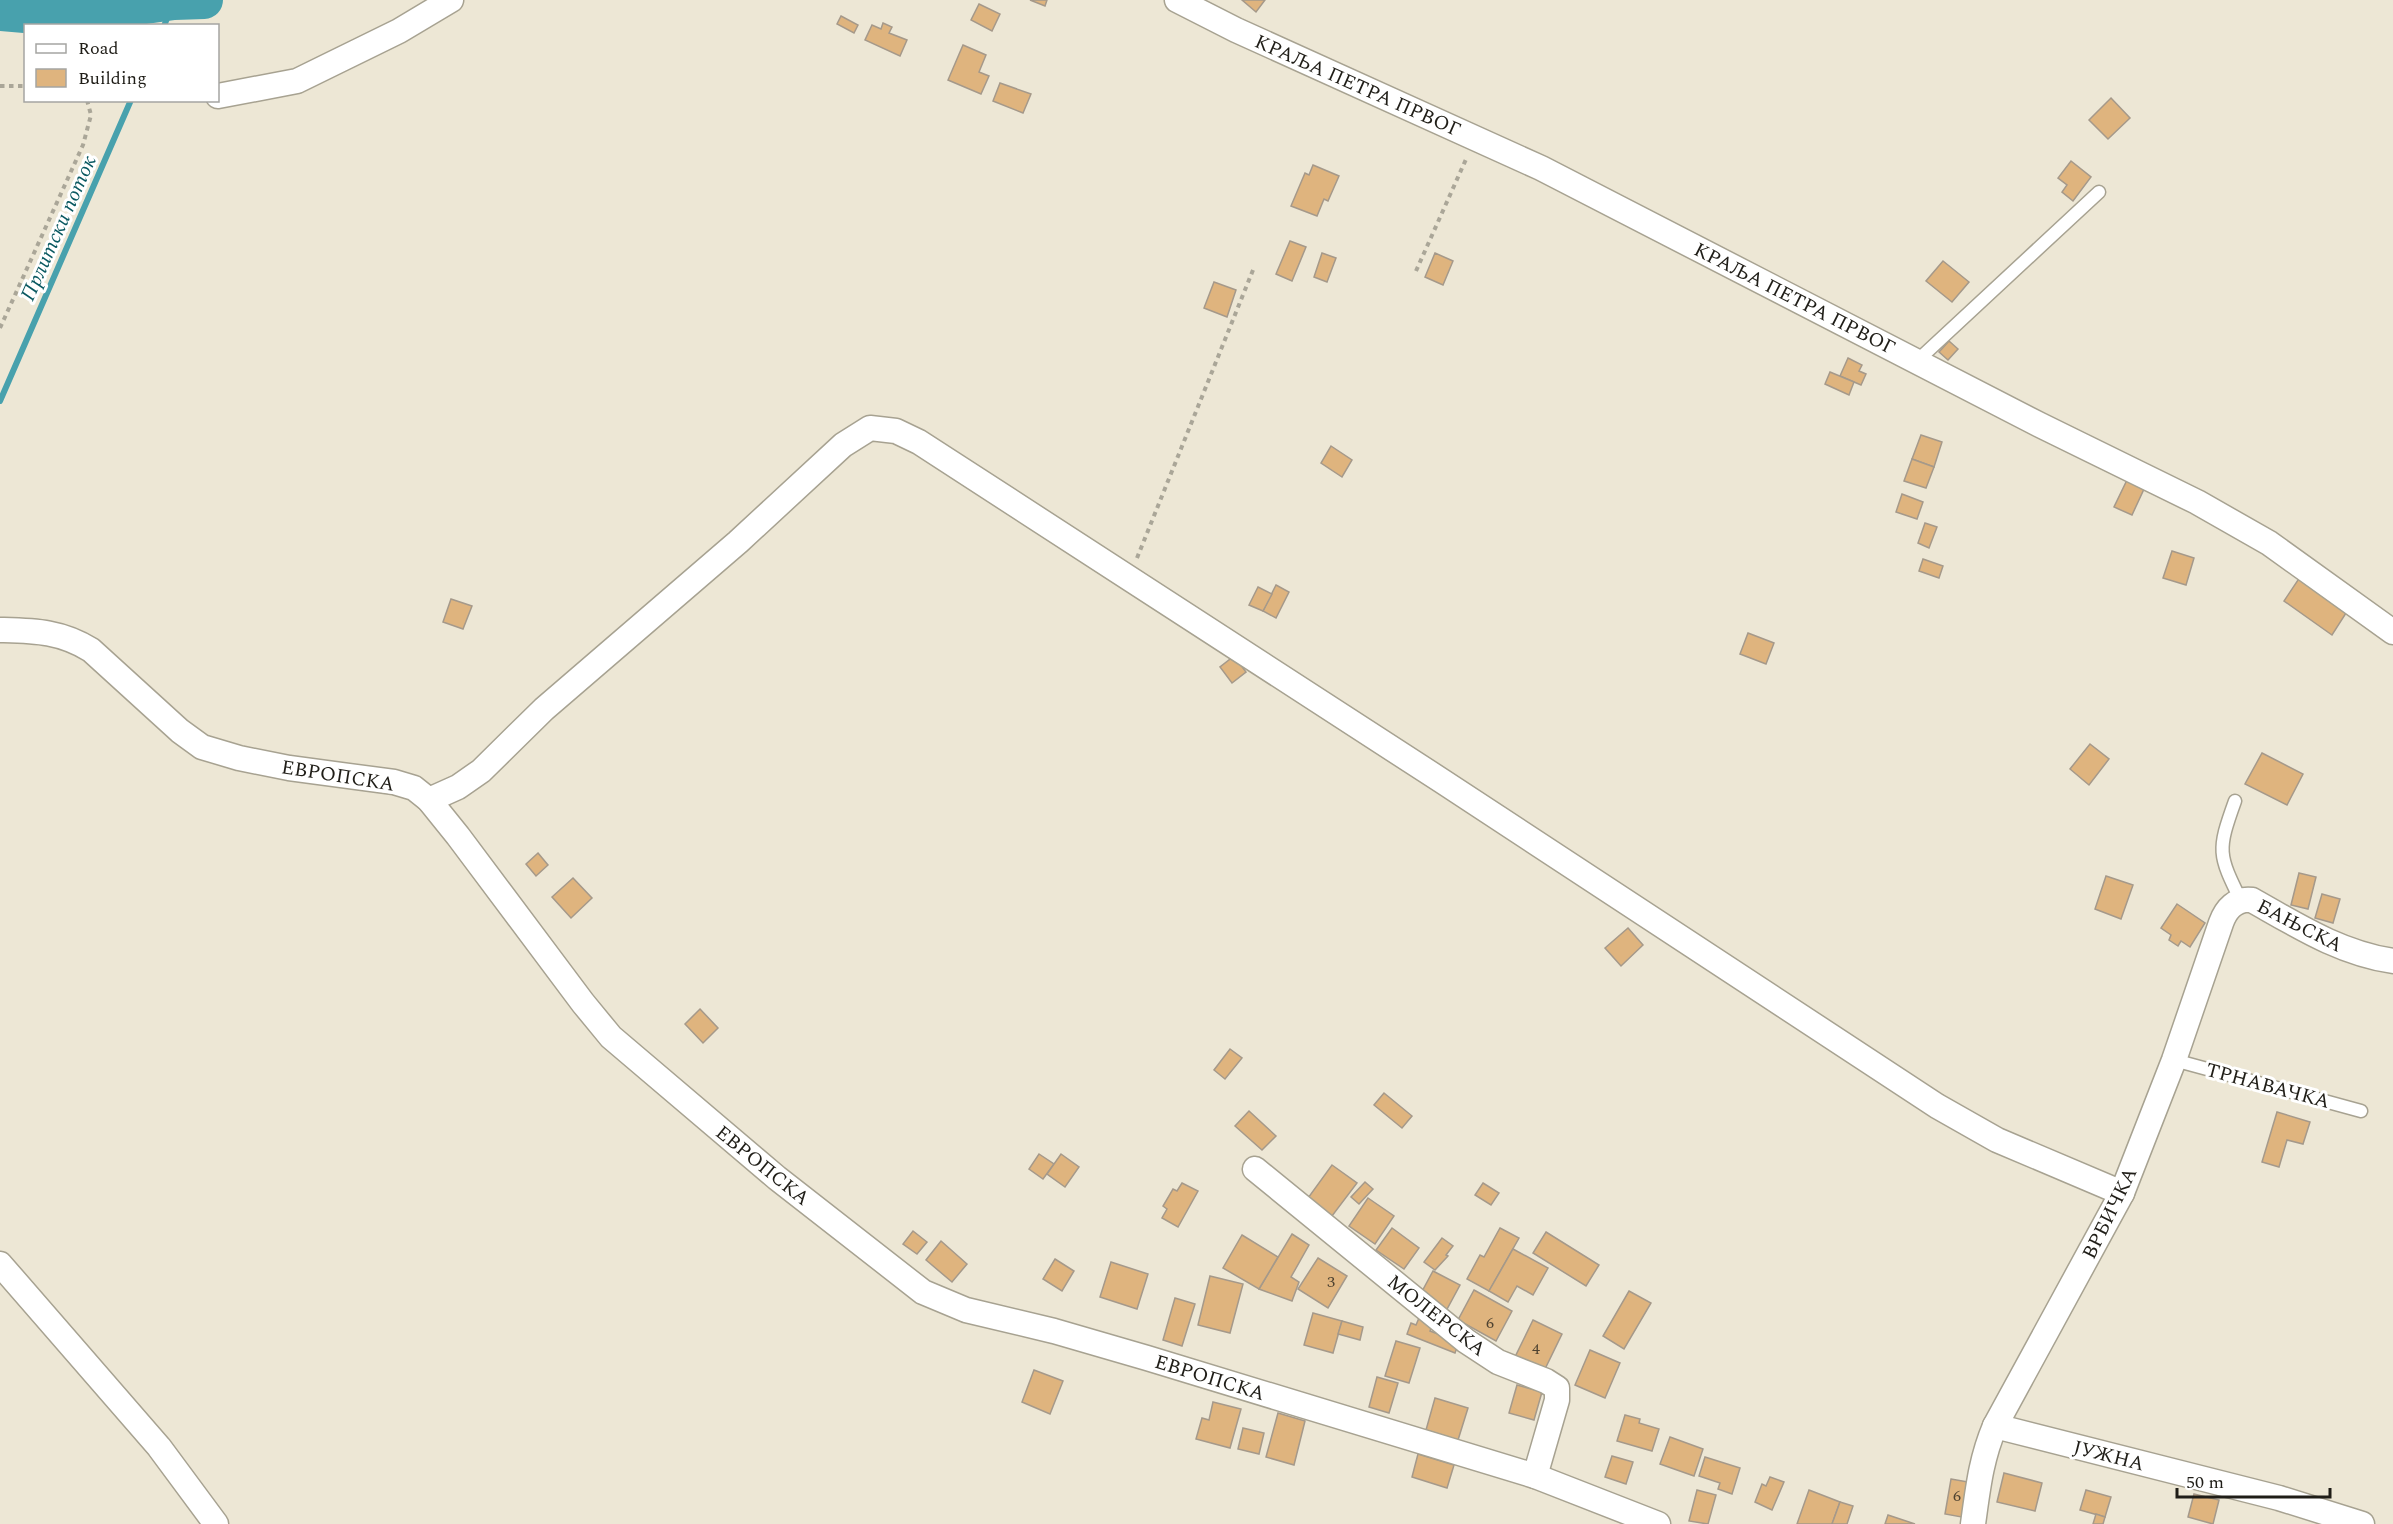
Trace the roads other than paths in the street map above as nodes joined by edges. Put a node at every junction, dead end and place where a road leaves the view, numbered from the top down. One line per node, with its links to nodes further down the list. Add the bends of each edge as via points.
1 (451, 0): 3 (street, via 399,31 297,81)
2 (1177, 0): 5 (street, КРАЉА ПЕТРА ПРВОГ, via 1541,168)
3 (219, 96)
4 (2100, 192): 5 (lane)
5 (1917, 361): 7 (street, КРАЉА ПЕТРА ПРВОГ, via 2247,529)
6 (0, 630): 8 (street, ЕВРОПСКА, via 45,631 75,640 201,747 290,768 394,782 414,788)
7 (2393, 632)
8 (429, 800): 15 (street, via 481,771 544,709 738,542 843,445 870,428 896,431 1129,578 1937,1106 1996,1140); 18 (street, ЕВРОПСКА, via 611,1037 777,1178 923,1292 966,1310 1147,1358)
9 (2235, 801): 10 (lane, via 2221,846 2222,859)
10 (2241, 901): 11 (street, БАЊСКА, via 2252,900 2322,940); 12 (street, ВРБИЧКА, via 2224,915)
11 (2393, 961)
12 (2174, 1060): 13 (lane, ТРНАВАЧКА); 15 (street, ВРБИЧКА)
13 (2361, 1111)
14 (1255, 1169): 18 (street, МОЛЕРСКА, via 1466,1341 1498,1362 1557,1388)
15 (2122, 1194): 17 (street, ВРБИЧКА)
16 (0, 1264): 19 (street, via 159,1447)
17 (1995, 1426): 21 (street, ВРБИЧКА, via 1981,1465); 22 (street, ЈУЖНА, via 2279,1498)
18 (1535, 1476): 20 (street, ЕВРОПСКА)
19 (216, 1524)
20 (1658, 1524)
21 (1973, 1524)
22 (2362, 1524)

